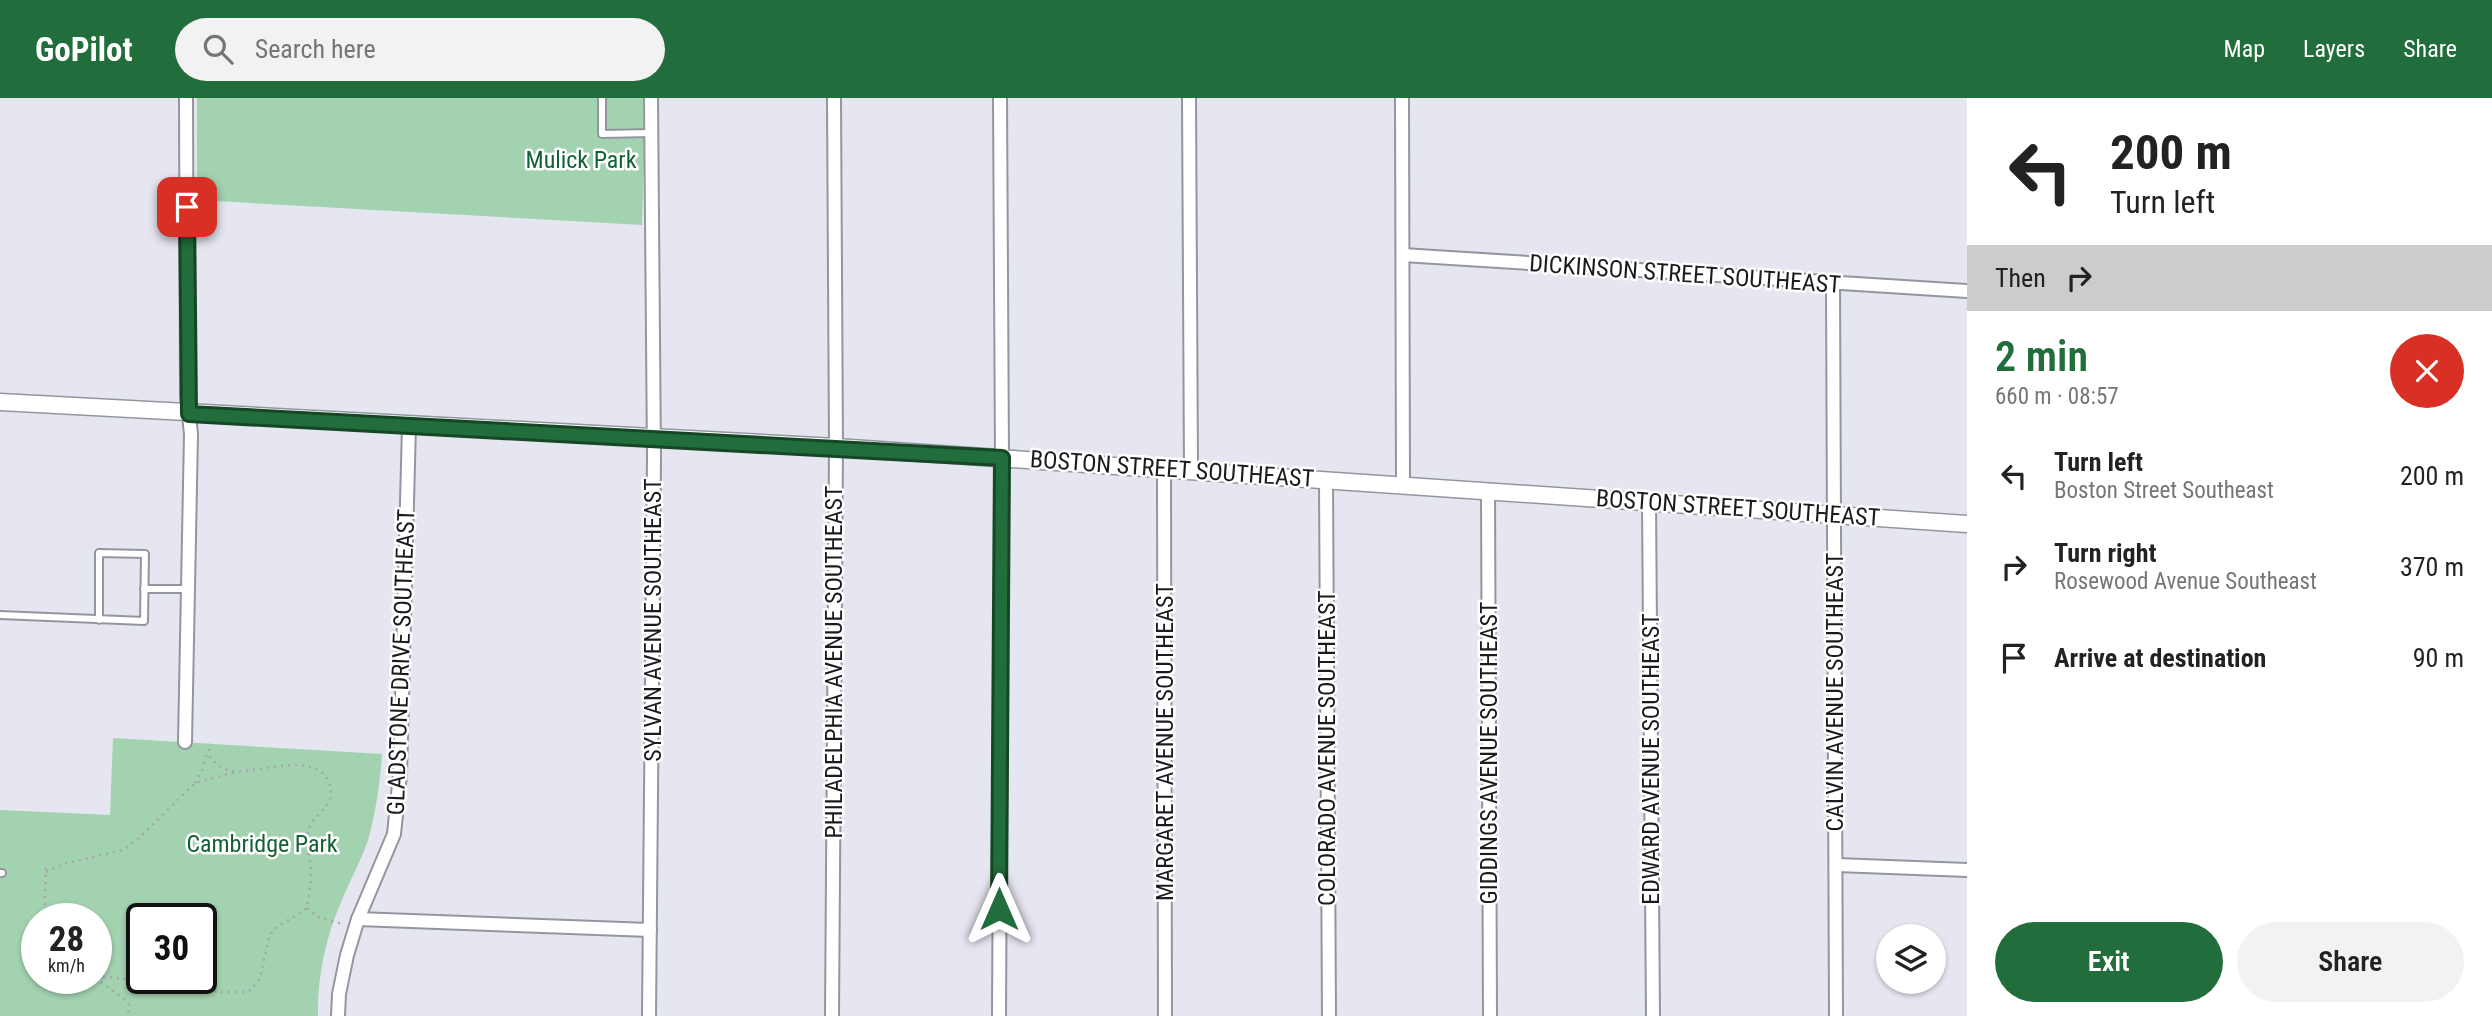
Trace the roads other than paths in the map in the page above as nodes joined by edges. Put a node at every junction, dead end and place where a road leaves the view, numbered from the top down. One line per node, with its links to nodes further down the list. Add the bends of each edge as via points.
1 (187, 98): 13 (street)
2 (602, 98): 8 (lane, via 602,134)
3 (651, 98): 8 (street, SYLVAN AVENUE SOUTHEAST)
4 (834, 98): 16 (street, PHILADELPHIA AVENUE SOUTHEAST)
5 (1000, 98): 17 (street)
6 (1188, 98): 19 (street)
7 (1402, 98): 9 (street)
8 (651, 133): 15 (street, SYLVAN AVENUE SOUTHEAST)
9 (1403, 255): 10 (street, DICKINSON STREET SOUTHEAST); 21 (street)
10 (1833, 283): 11 (street, DICKINSON STREET SOUTHEAST); 24 (street, CALVIN AVENUE SOUTHEAST)
11 (1967, 292)
12 (0, 402): 13 (street, BOSTON STREET SOUTHEAST)
13 (189, 414): 14 (street, BOSTON STREET SOUTHEAST); 27 (street)
14 (409, 425): 15 (street, BOSTON STREET SOUTHEAST); 33 (street, GLADSTONE DRIVE SOUTHEAST, via 400,775 394,834)
15 (654, 438): 16 (street, BOSTON STREET SOUTHEAST); 34 (street, SYLVAN AVENUE SOUTHEAST)
16 (836, 447): 17 (street, BOSTON STREET SOUTHEAST); 37 (street, PHILADELPHIA AVENUE SOUTHEAST)
17 (1002, 458): 18 (street, BOSTON STREET SOUTHEAST); 38 (street)
18 (1164, 468): 19 (street, BOSTON STREET SOUTHEAST); 39 (street, MARGARET AVENUE SOUTHEAST)
19 (1191, 470): 20 (street, BOSTON STREET SOUTHEAST)
20 (1326, 480): 21 (street, BOSTON STREET SOUTHEAST); 40 (street, COLORADO AVENUE SOUTHEAST)
21 (1404, 485): 22 (street, BOSTON STREET SOUTHEAST)
22 (1488, 490): 23 (street, BOSTON STREET SOUTHEAST); 41 (street, GIDDINGS AVENUE SOUTHEAST)
23 (1649, 501): 24 (street, BOSTON STREET SOUTHEAST); 42 (street, EDWARD AVENUE SOUTHEAST)
24 (1834, 515): 25 (street, BOSTON STREET SOUTHEAST); 31 (street, CALVIN AVENUE SOUTHEAST)
25 (1967, 524)
26 (144, 589): 27 (lane); 29 (lane, via 144,621); 29 (lane, via 145,554 99,553)
27 (188, 589): 30 (street)
28 (0, 615): 29 (lane)
29 (99, 620)
30 (185, 742)
31 (1837, 866): 32 (street); 43 (street, CALVIN AVENUE SOUTHEAST)
32 (1967, 870)
33 (357, 923): 34 (street); 35 (street, GLADSTONE DRIVE SOUTHEAST)
34 (650, 930): 36 (street, SYLVAN AVENUE SOUTHEAST)
35 (338, 1016)
36 (649, 1016)
37 (832, 1016)
38 (999, 1016)
39 (1165, 1016)
40 (1329, 1016)
41 (1490, 1016)
42 (1653, 1016)
43 (1836, 1016)

